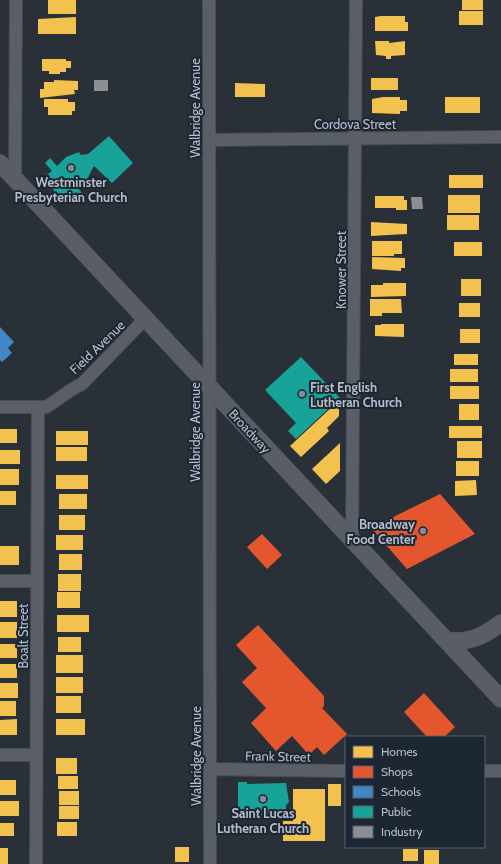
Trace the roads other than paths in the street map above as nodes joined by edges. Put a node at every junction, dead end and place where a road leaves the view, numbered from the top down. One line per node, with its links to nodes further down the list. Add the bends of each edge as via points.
1 (16, 0): 8 (street)
2 (209, 0): 6 (street, Walbridge Avenue)
3 (356, 0): 5 (street, Knower Street)
4 (501, 137): 5 (street, Cordova Street)
5 (355, 138): 6 (street, Cordova Street); 13 (street, Knower Street)
6 (209, 140): 10 (street, Walbridge Avenue)
7 (0, 163): 8 (street, Broadway)
8 (15, 179): 9 (street, Broadway)
9 (145, 319): 10 (street, Broadway); 11 (street, Field Avenue, via 82,384 70,388 53,404)
10 (209, 388): 13 (street, Broadway); 21 (street, Walbridge Avenue)
11 (38, 407): 12 (street, Field Avenue); 15 (street, Boalt Street)
12 (0, 408)
13 (352, 539): 17 (street, Broadway)
14 (0, 581): 15 (street)
15 (37, 581): 20 (street, Boalt Street)
16 (501, 623): 17 (street, via 475,639 465,642)
17 (447, 641): 18 (street, Broadway)
18 (501, 699)
19 (0, 755): 20 (street)
20 (36, 755): 25 (street, Boalt Street)
21 (210, 769): 23 (street, Frank Street); 26 (street, Walbridge Avenue)
22 (501, 770): 24 (street)
23 (345, 771)
24 (485, 771)
25 (36, 864)
26 (210, 864)

